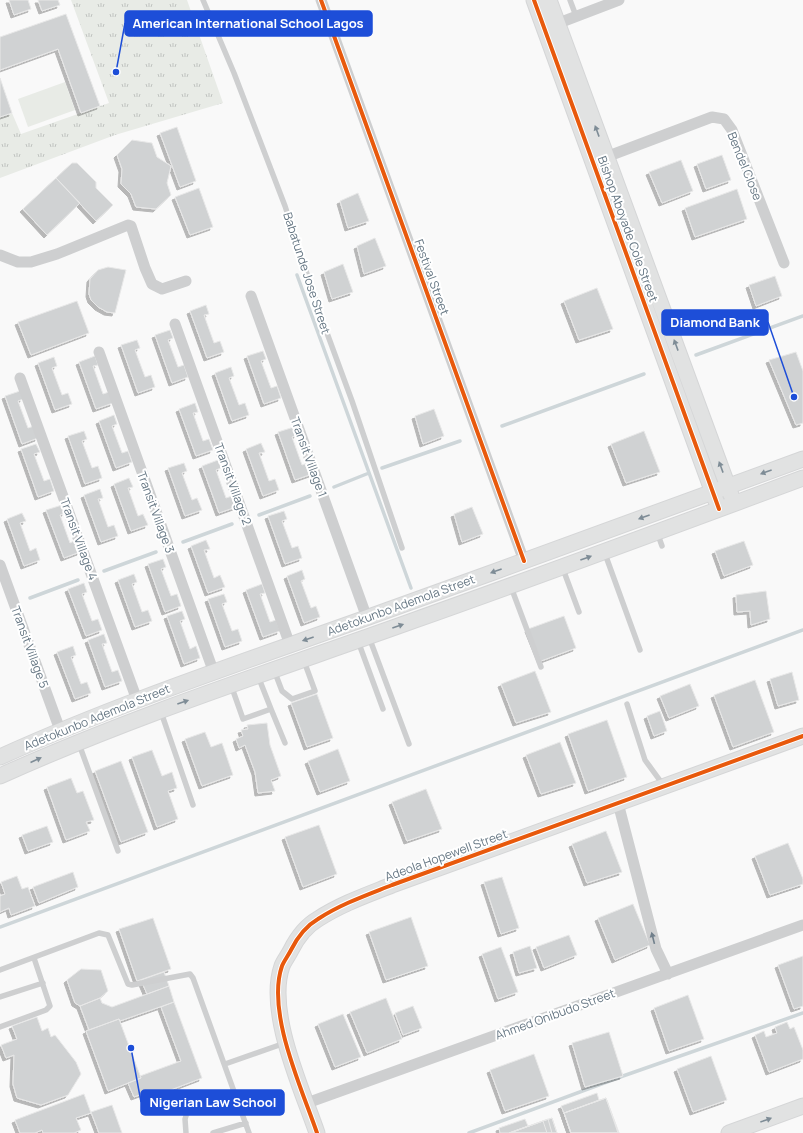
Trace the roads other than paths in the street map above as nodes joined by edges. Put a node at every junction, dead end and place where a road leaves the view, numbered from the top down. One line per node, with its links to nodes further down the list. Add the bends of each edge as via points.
1 (203, 0): 23 (lane, Babatunde Jose Street, via 285,206)
2 (321, 0): 25 (street, Festival Street)
3 (534, 0): 8 (street, Bishop Aboyade Cole Street)
4 (549, 0): 8 (street, Bishop Aboyade Cole Street)
5 (570, 0): 7 (lane)
6 (619, 0): 7 (street)
7 (576, 16): 8 (street)
8 (551, 26): 9 (street, Bishop Aboyade Cole Street, one-way to 8); 20 (street, Bishop Aboyade Cole Street)
9 (606, 157): 11 (street, Bendel Close, via 712,117 724,119 732,130); 19 (street, Bishop Aboyade Cole Street, one-way to 9)
10 (0, 255): 12 (street, via 18,262 31,262 128,225 131,226 144,268 152,284 162,289)
11 (784, 263)
12 (186, 281)
13 (251, 296): 30 (street, Transit Village 1)
14 (175, 324): 32 (street, Transit Village 2)
15 (99, 352): 37 (street, Transit Village 3)
16 (20, 378): 40 (street, Transit Village 4)
17 (803, 459): 19 (street, Adetokunbo Ademola Street, one-way to 19)
18 (802, 481): 21 (street, Adetokunbo Ademola Street)
19 (728, 486): 20 (street, Adetokunbo Ademola Street); 21 (street, Bishop Aboyade Cole Street)
20 (713, 492): 22 (street, Bishop Aboyade Cole Street); 25 (street, Adetokunbo Ademola Street, one-way to 25)
21 (734, 504): 22 (street, Adetokunbo Ademola Street)
22 (719, 509): 24 (street, Adetokunbo Ademola Street, via 660,539)
23 (402, 548)
24 (604, 551): 27 (street, Adetokunbo Ademola Street, one-way to 24); 33 (lane)
25 (524, 561): 30 (street, Adetokunbo Ademola Street, one-way to 30)
26 (0, 565): 45 (street, Transit Village 5)
27 (562, 567): 28 (street, Adetokunbo Ademola Street); 29 (lane)
28 (510, 586): 31 (street, Adetokunbo Ademola Street, one-way to 28); 35 (lane)
29 (579, 612)
30 (367, 618): 32 (street, Adetokunbo Ademola Street, one-way to 32)
31 (363, 638): 34 (street, Adetokunbo Ademola Street); 42 (lane); 49 (lane)
32 (290, 645): 37 (street, Adetokunbo Ademola Street)
33 (640, 650)
34 (304, 659): 36 (street, Adetokunbo Ademola Street); 36 (lane, via 315,691 292,699 282,691)
35 (541, 667)
36 (274, 670): 38 (street, Adetokunbo Ademola Street)
37 (214, 673): 40 (street, Adetokunbo Ademola Street)
38 (258, 675): 39 (street, Adetokunbo Ademola Street); 43 (lane)
39 (231, 685): 43 (lane, via 243,719); 44 (street, Adetokunbo Ademola Street, one-way to 39)
40 (137, 700): 45 (street, Adetokunbo Ademola Street)
41 (627, 704): 52 (lane, via 645,760)
42 (383, 708)
43 (271, 709): 48 (lane)
44 (160, 710): 47 (street, Adetokunbo Ademola Street); 54 (lane)
45 (60, 730): 50 (street, Adetokunbo Ademola Street)
46 (803, 736): 52 (street, Adeola Hopewell Street)
47 (78, 742): 51 (street, Adetokunbo Ademola Street, one-way to 47); 55 (lane)
48 (285, 743)
49 (409, 744)
50 (0, 757)
51 (0, 776)
52 (664, 786): 53 (street, Adeola Hopewell Street)
53 (618, 803): 59 (street, one-way to 53, via 656,948); 63 (street, Adeola Hopewell Street, via 343,904 317,920 297,938 282,967 278,1008)
54 (193, 805)
55 (118, 851)
56 (803, 925): 59 (street, Ahmed Onibudo Street)
57 (34, 958): 58 (lane); 60 (lane); 64 (lane, via 104,933 108,936 128,984 190,974)
58 (0, 970)
59 (668, 974): 66 (street, Ahmed Onibudo Street)
60 (43, 982): 61 (lane); 62 (lane, via 50,1006 48,1009)
61 (0, 997)
62 (0, 1026)
63 (286, 1042): 64 (lane); 66 (street, Adeola Hopewell Street)
64 (225, 1064): 65 (lane)
65 (235, 1098): 68 (lane); 69 (lane, via 187,1113)
66 (307, 1103): 72 (street, Adeola Hopewell Street)
67 (803, 1106): 73 (street, one-way to 67)
68 (246, 1122): 70 (lane); 71 (lane)
69 (186, 1133)
70 (213, 1133)
71 (249, 1133)
72 (317, 1133)
73 (729, 1133)

